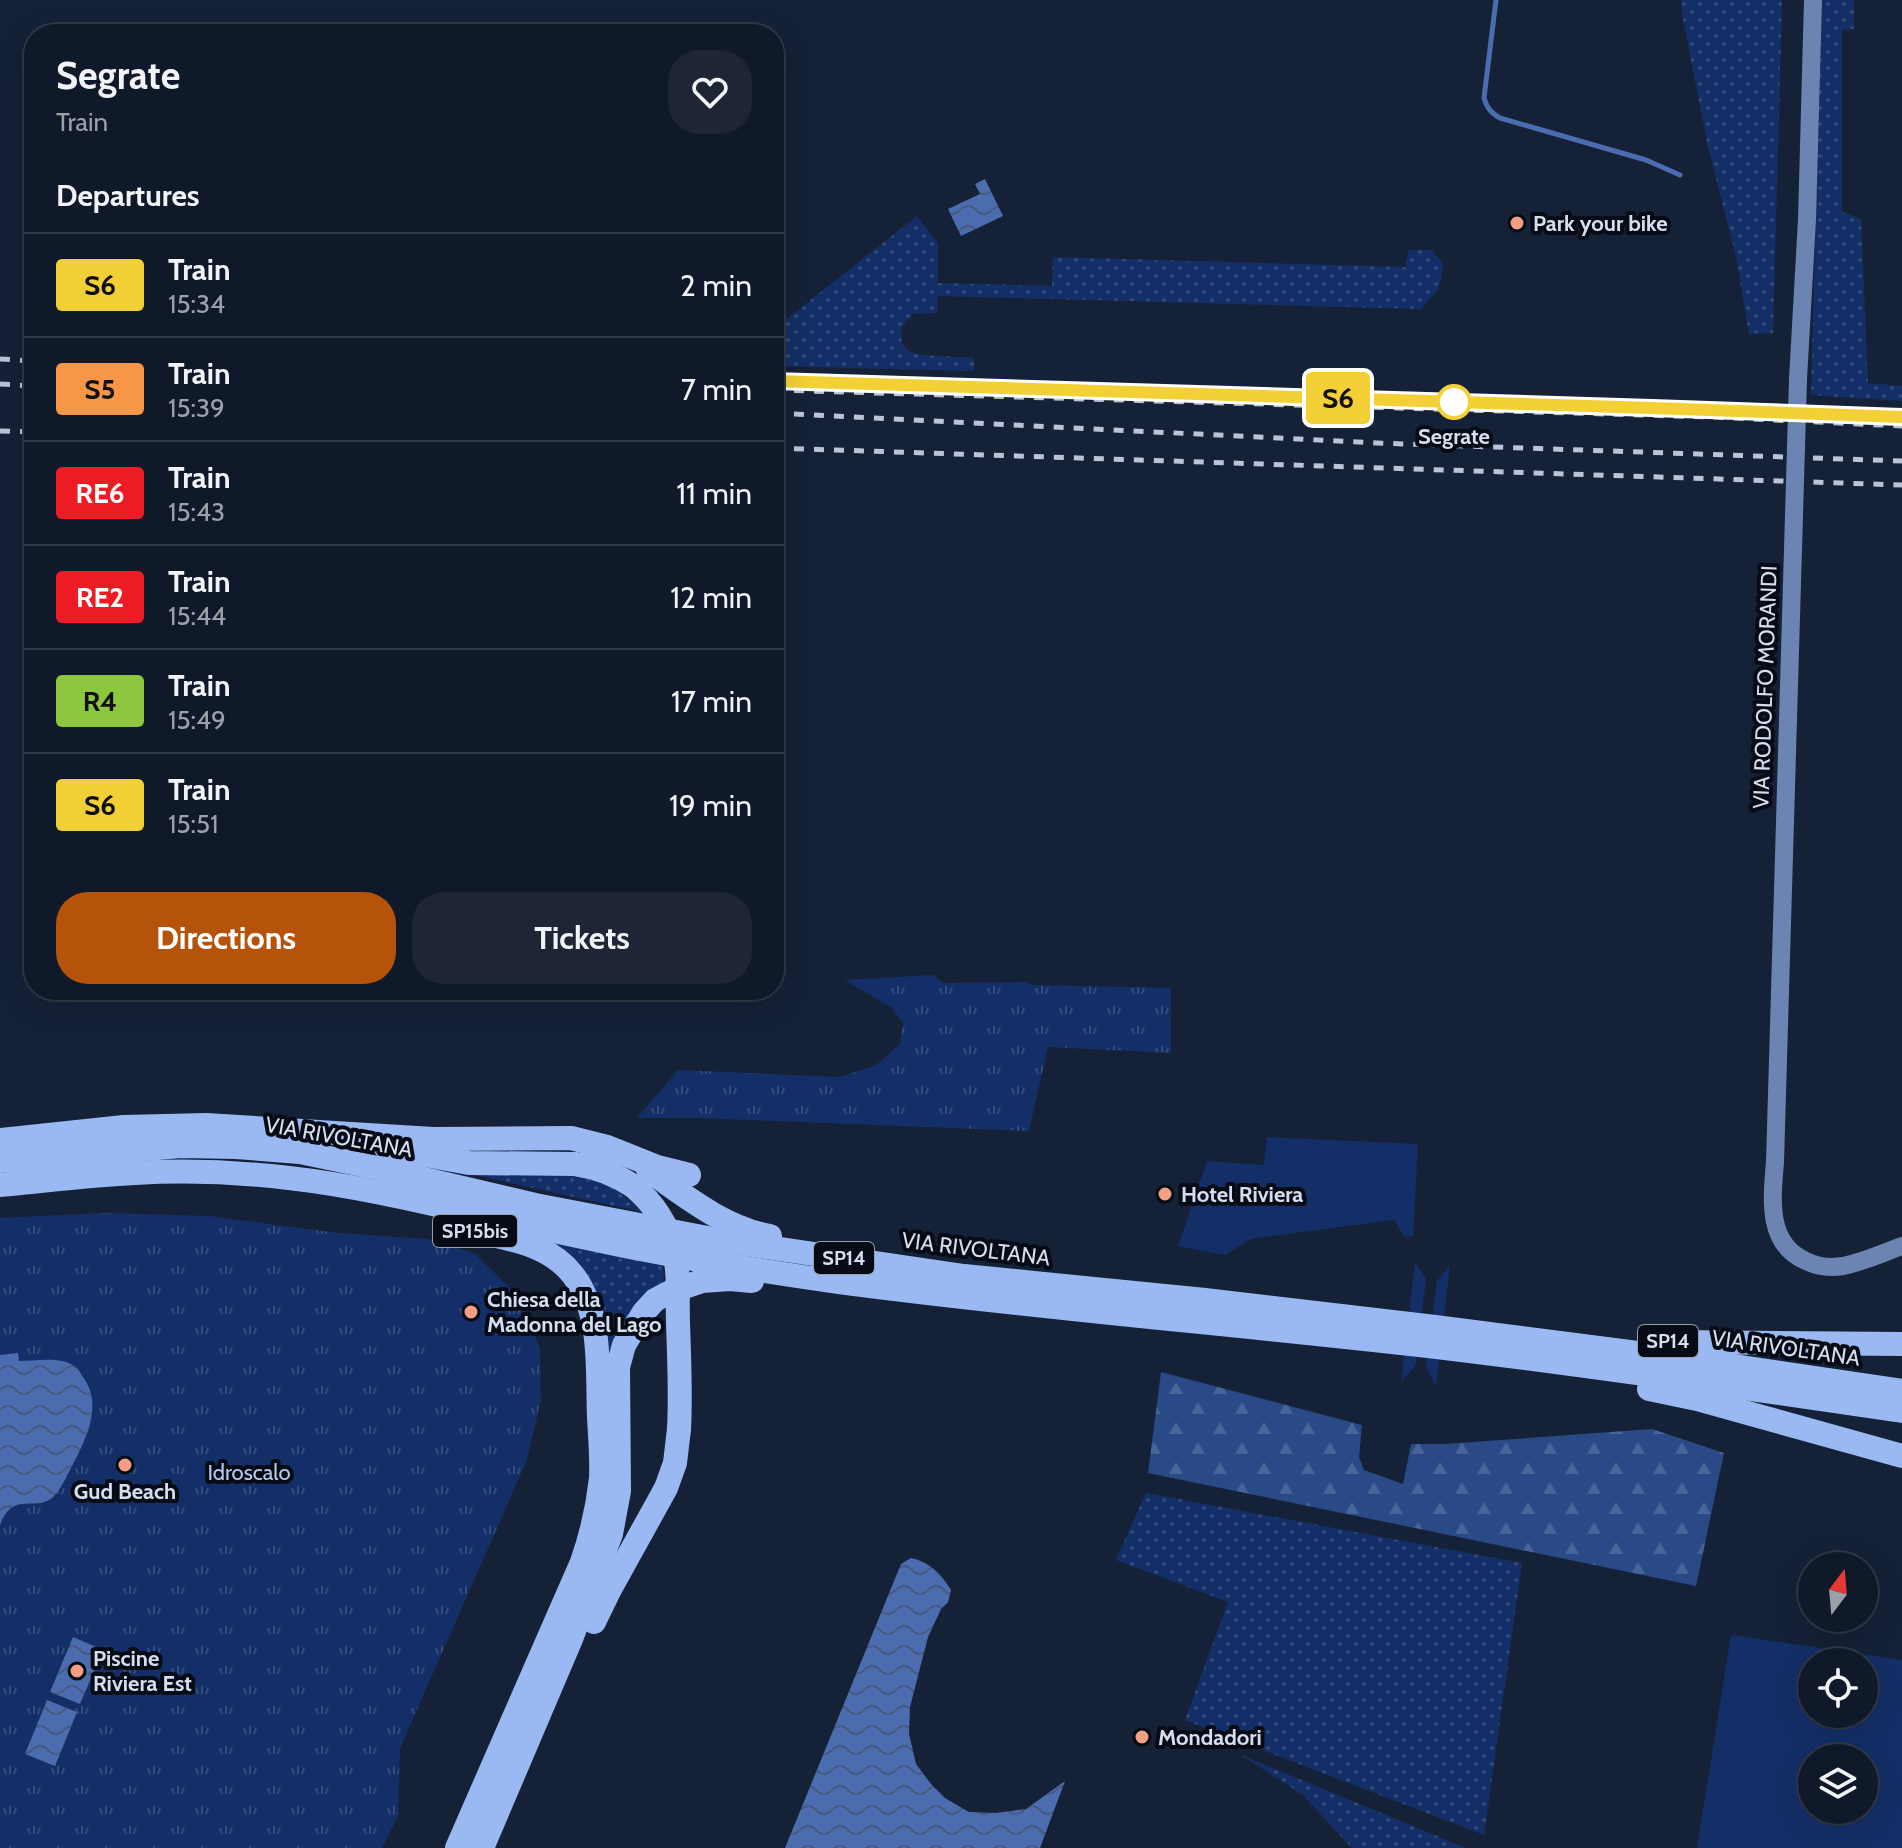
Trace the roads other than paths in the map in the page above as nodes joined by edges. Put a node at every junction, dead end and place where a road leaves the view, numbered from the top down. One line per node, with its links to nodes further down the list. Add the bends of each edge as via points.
1 (1813, 0): 9 (main road, VIA RODOLFO MORANDI, bridge, via 1773,1208 1780,1237 1792,1253 1811,1263 1831,1267 1860,1262)
2 (281, 1128): 3 (highway, via 124,1127); 4 (highway, SP14, via 433,1139 571,1138); 18 (highway, bridge, via 457,1161 588,1166 633,1186 656,1210 670,1236 677,1285 675,1463 581,1650)
3 (0, 1140)
4 (623, 1154): 6 (highway); 10 (highway, SP14, via 695,1203 754,1232 885,1254)
5 (0, 1161): 10 (highway, VIA RIVOLTANA / SP14, via 181,1146 300,1152 703,1237)
6 (689, 1175)
7 (0, 1185): 11 (highway, VIA RIVOLTANA / SP14, via 166,1172 290,1178 743,1267)
8 (0, 1192): 19 (highway, SP15bis, via 193,1184 298,1192 520,1241 560,1262 579,1284 596,1341 600,1488 585,1554)
9 (1902, 1246)
10 (937, 1272): 12 (highway, VIA RIVOLTANA / SP14)
11 (1156, 1317): 14 (highway, VIA RIVOLTANA / SP14); 18 (highway, via 1033,1316 730,1279 695,1282 661,1297 639,1318 621,1353 619,1491 613,1527)
12 (1435, 1327): 13 (highway, SP14, via 1538,1325 1673,1342); 15 (highway, VIA RIVOLTANA / SP14)
13 (1902, 1344)
14 (1455, 1350): 16 (highway, VIA RIVOLTANA / SP14); 17 (highway, via 1546,1373 1697,1399)
15 (1902, 1391)
16 (1902, 1411)
17 (1902, 1456)
18 (544, 1701): 20 (highway)
19 (457, 1848)
20 (482, 1848)

